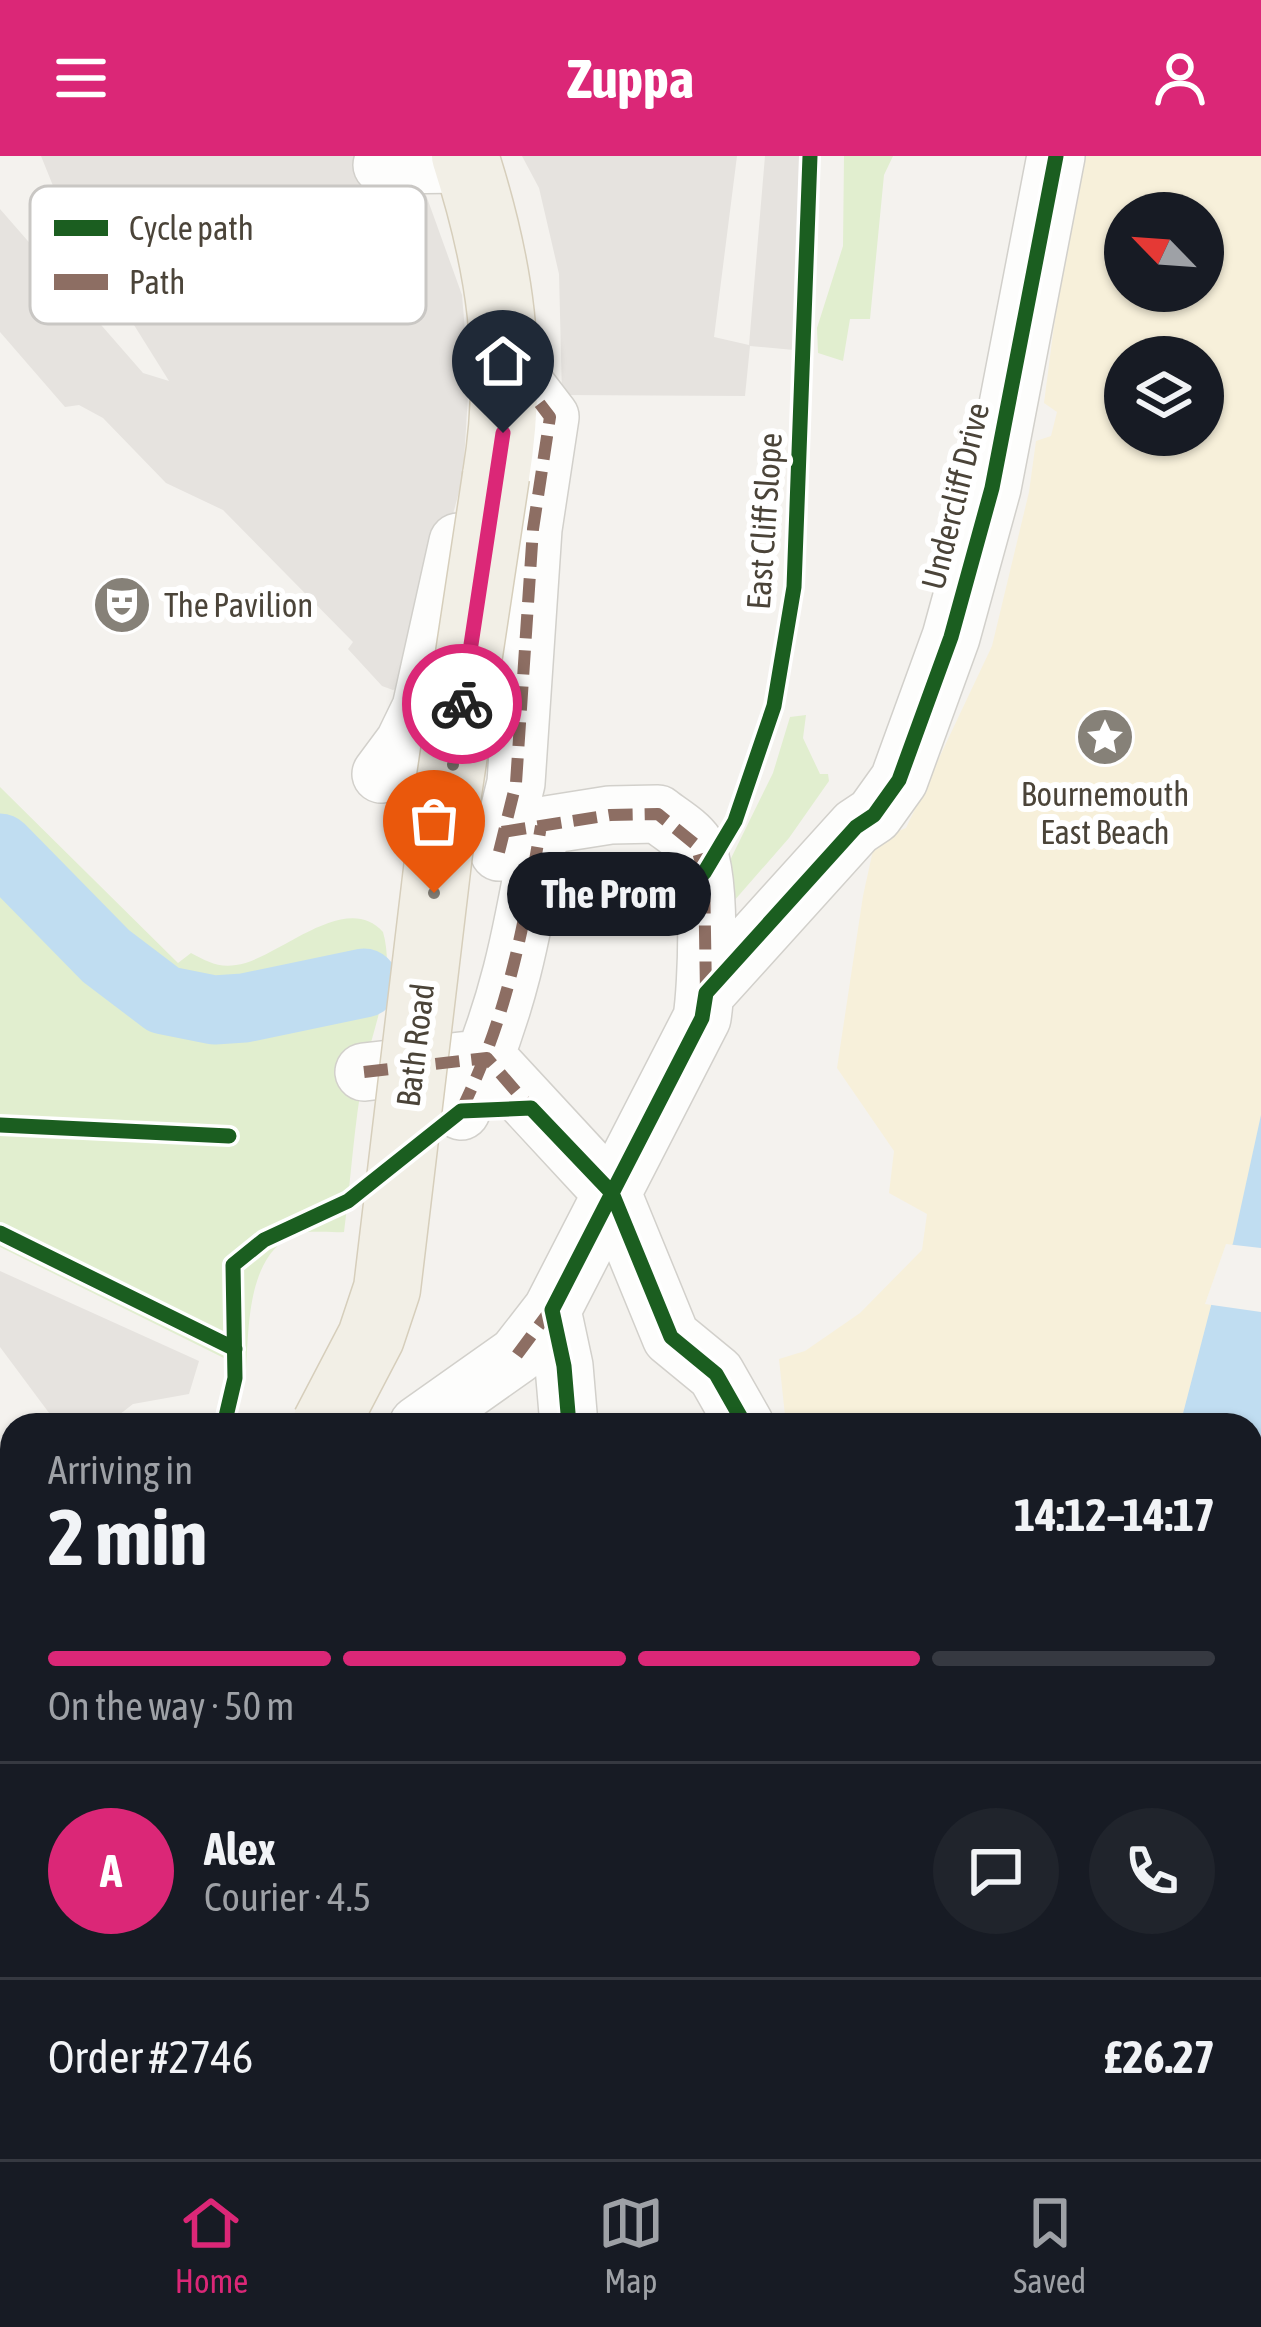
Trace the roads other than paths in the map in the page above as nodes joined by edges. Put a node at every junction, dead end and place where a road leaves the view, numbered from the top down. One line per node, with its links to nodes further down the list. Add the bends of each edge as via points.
1 (1056, 156): 8 (street, Undercliff Drive, via 992,488 951,637 899,780)
2 (466, 160): 3 (street); 4 (main road, Bath Road, via 499,279)
3 (382, 165)
4 (506, 361): 5 (main road, Bath Road); 7 (street, via 550,417 533,530)
5 (500, 454): 6 (street, via 483,455 472,483 421,708); 14 (main road, Bath Road, bridge, via 439,853 387,1289)
6 (381, 774)
7 (514, 837): 8 (street, via 610,815 658,814 695,845 704,873); 9 (street, via 517,964)
8 (706, 993): 12 (street, via 702,1018)
9 (487, 1058): 10 (street); 11 (street); 12 (street)
10 (364, 1072)
11 (461, 1111)
12 (612, 1193): 13 (street); 17 (street, via 671,1337 716,1374)
13 (552, 1310): 15 (street, via 517,1355); 16 (street)
14 (331, 1413)
15 (435, 1413)
16 (568, 1413)
17 (738, 1413)

